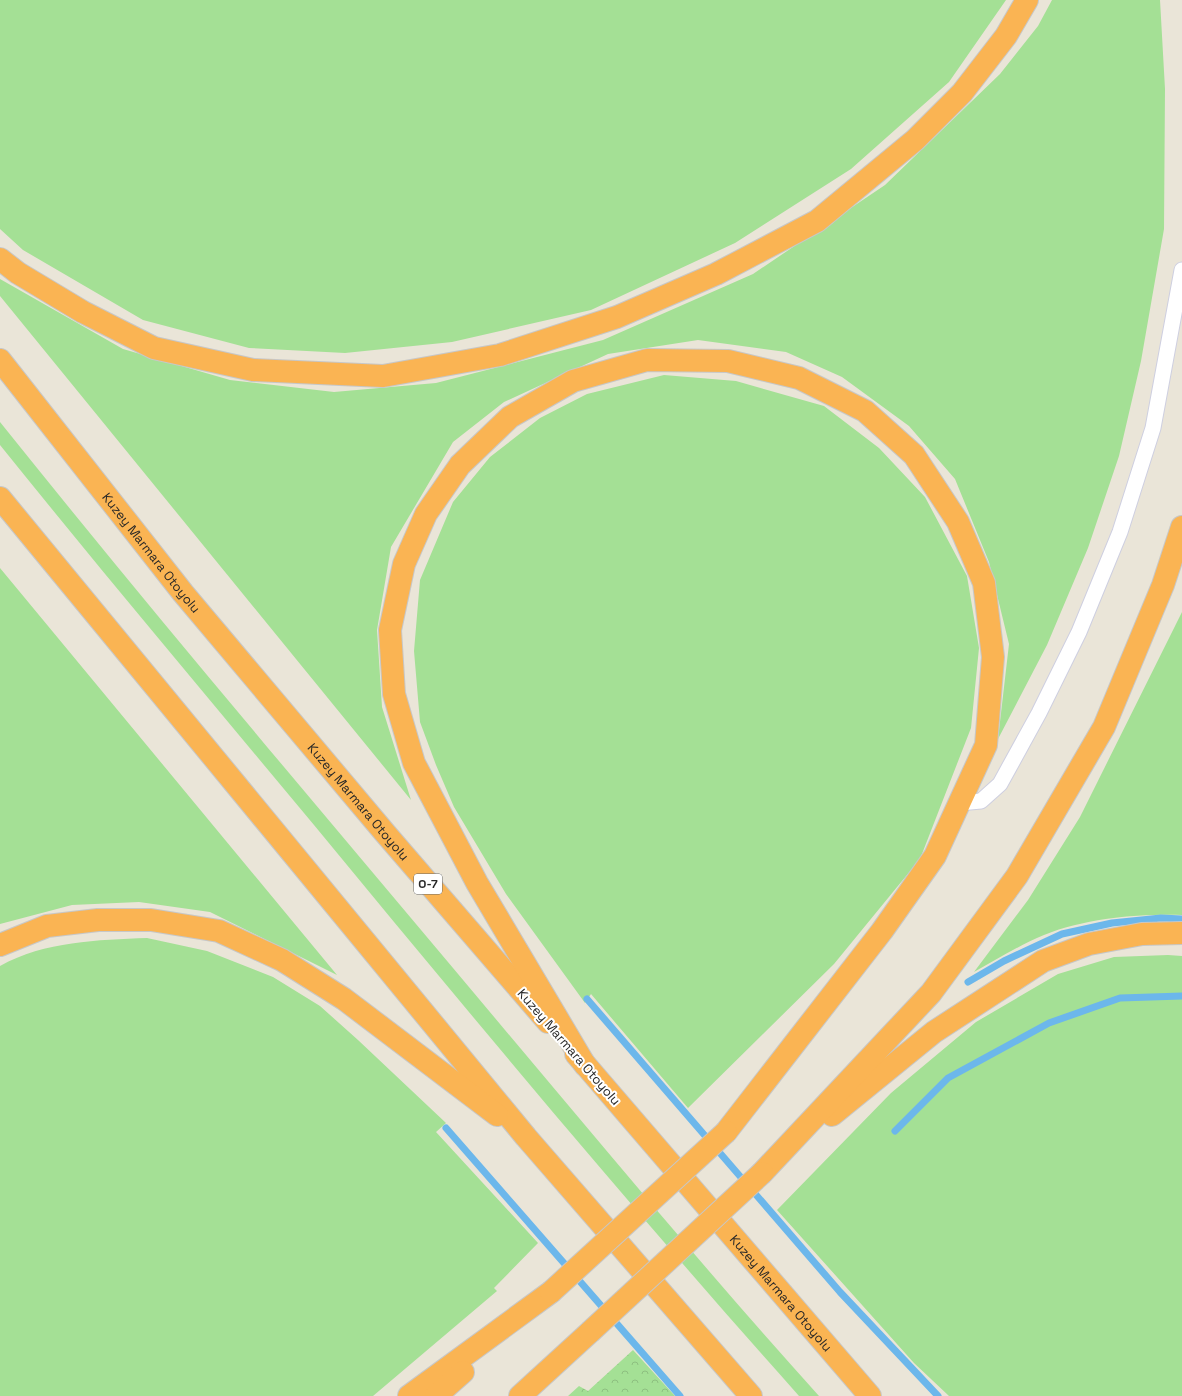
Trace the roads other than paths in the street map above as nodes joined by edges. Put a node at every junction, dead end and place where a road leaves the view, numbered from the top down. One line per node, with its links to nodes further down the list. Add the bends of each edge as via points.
1 (1027, 0): 2 (highway, via 1006,36 962,93 915,140 817,221 716,274 617,317 500,355 383,376 253,370 154,348 82,312)
2 (0, 260)
3 (1182, 270): 7 (lane, via 1153,428 1120,532 1082,625 1039,713 1000,784 981,801)
4 (0, 360): 10 (highway, Kuzey Marmara Otoyolu / O-7, via 183,593)
5 (0, 498): 11 (highway)
6 (1182, 527): 12 (highway, via 1163,585 1104,727 1017,876 931,993)
7 (959, 803): 10 (highway, via 986,745 993,657 984,583 958,522 914,455 865,411 799,378 728,360 647,360 573,381 510,417 460,465 426,514 404,564 390,630 394,694 414,763 477,883); 13 (highway, bridge, via 935,856 882,930 726,1132)
8 (1182, 933): 12 (highway, via 1142,934 1089,944 1043,961 934,1032)
9 (0, 945): 11 (highway, via 47,926 98,920 151,920 219,931 282,960 344,999)
10 (585, 1065): 20 (highway, Kuzey Marmara Otoyolu / O-7)
11 (526, 1137): 19 (highway)
12 (762, 1174): 14 (highway, bridge)
13 (551, 1292): 15 (highway); 16 (highway)
14 (590, 1332): 17 (highway); 18 (highway)
15 (409, 1396)
16 (436, 1396)
17 (520, 1396)
18 (529, 1396)
19 (751, 1396)
20 (870, 1396)

